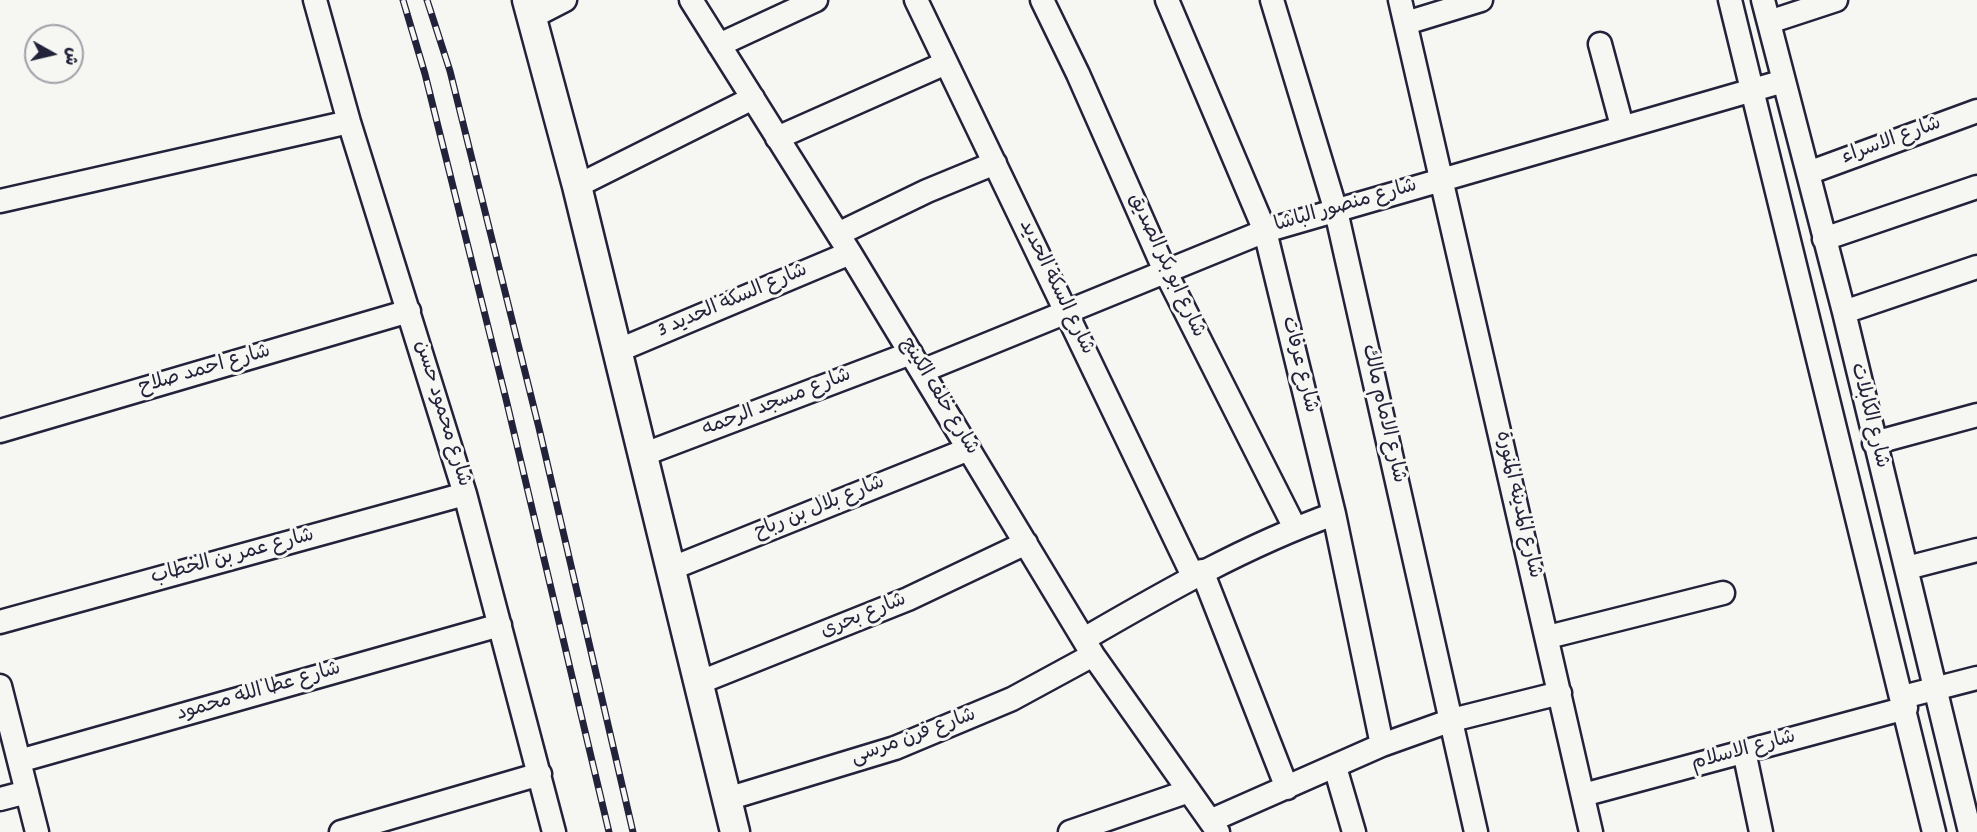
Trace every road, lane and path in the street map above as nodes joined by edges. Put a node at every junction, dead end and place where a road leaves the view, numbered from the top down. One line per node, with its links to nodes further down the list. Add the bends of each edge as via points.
1 (315, 0): 24 (street, شارع محمود حسن)
2 (565, 0): 14 (street)
3 (691, 0): 18 (street, شارع خلف الكينج)
4 (816, 0): 18 (street)
5 (916, 0): 19 (street, شارع السكة الحديد)
6 (1042, 0): 38 (street, شارع ابو بكر الصديق)
7 (1167, 0): 34 (street, شارع عرفات)
8 (1272, 0): 33 (street, شارع الامام مالك)
9 (1400, 0): 16 (street, شارع المدينه المنورة)
10 (1481, 0): 16 (street)
11 (1731, 0): 21 (street, شارع الكابلات)
12 (1763, 0): 15 (street, شارع الكابلات)
13 (1836, 0): 15 (street)
14 (530, 9): 30 (street)
15 (1769, 22): 20 (street, شارع الكابلات)
16 (1406, 23): 29 (street, شارع المدينه المنورة)
17 (1600, 44): 25 (street)
18 (719, 45): 22 (street, شارع خلف الكينج)
19 (946, 63): 26 (street); 27 (street, شارع السكة الحديد)
20 (1784, 81): 21 (street, شارع منصور الباشا); 28 (street, شارع الكابلات)
21 (1752, 89): 25 (street, شارع منصور الباشا); 67 (street, شارع الكابلات)
22 (753, 98): 26 (street, شارع خلف الكينج); 30 (street)
23 (1977, 111): 28 (street, شارع الاسراء)
24 (350, 122): 32 (street); 39 (street, شارع محمود حسن)
25 (1622, 126): 29 (street, شارع منصور الباشا)
26 (777, 138): 36 (street, شارع خلف الكينج)
27 (995, 163): 36 (street, شارع السكة الحديد 3, via 927,191); 40 (street, شارع السكة الحديد)
28 (1808, 173): 35 (street, شارع الكابلات)
29 (1442, 179): 33 (street, شارع منصور الباشا); 60 (street, شارع المدينه المنورة)
30 (577, 186): 42 (street)
31 (1977, 187): 35 (street)
32 (0, 201)
33 (1336, 211): 34 (street, شارع منصور الباشا); 68 (street, شارع الامام مالك)
34 (1265, 231): 38 (street, شارع منصور الباشا); 50 (street, شارع عرفات)
35 (1824, 238): 41 (street, شارع الكابلات)
36 (844, 244): 42 (street, شارع السكة الحديد 3); 43 (street, شارع خلف الكينج)
37 (1977, 267): 41 (street)
38 (1165, 272): 40 (street, شارع منصور الباشا); 51 (street, شارع ابو بكر الصديق)
39 (409, 311): 45 (street, شارع احمد صلاح); 49 (street, شارع محمود حسن)
40 (1066, 311): 43 (street, شارع منصور الباشا); 56 (street, شارع السكة الحديد)
41 (1844, 312): 46 (street, شارع الكابلات)
42 (617, 351): 48 (street)
43 (916, 362): 47 (street, شارع خلف الكينج); 48 (street, شارع مسجد الرحمه)
44 (1977, 415): 46 (street)
45 (0, 431)
46 (1874, 443): 54 (street, شارع الكابلات)
47 (969, 449): 52 (street, شارع خلف الكينج); 55 (street, شارع بلال بن رباح)
48 (642, 455): 55 (street)
49 (465, 494): 58 (street, شارع عمر بن الخطاب); 59 (street, شارع محمود حسن)
50 (1334, 514): 51 (street, شارع فرن مرسى); 69 (street, شارع عرفات)
51 (1295, 528): 56 (street, شارع فرن مرسى)
52 (1026, 543): 61 (street, شارع خلف الكينج); 63 (street, شارع بحرى, via 908,599)
53 (1977, 550): 54 (street)
54 (1907, 568): 65 (street, شارع الكابلات)
55 (670, 569): 63 (street)
56 (1198, 574): 61 (street, شارع فرن مرسى); 74 (street, شارع السكة الحديد)
57 (1723, 593): 60 (street)
58 (0, 622)
59 (500, 625): 71 (street, شارع عطا الله محمود); 73 (street, شارع محمود حسن)
60 (1548, 637): 66 (street, شارع المدينه المنورة)
61 (1088, 647): 75 (street, شارع خلف الكينج); 79 (street, شارع فرن مرسى, via 1012,699 895,748)
62 (1977, 678): 65 (street, شارع الاسلام)
63 (698, 683): 79 (street)
64 (0, 686): 71 (street)
65 (1935, 689): 67 (street, شارع الاسلام); 91 (street, شارع الكابلات)
66 (1560, 693): 68 (street); 77 (street, شارع المدينه المنورة)
67 (1905, 703): 70 (street, شارع الاسلام); 90 (street, شارع الكابلات)
68 (1452, 720): 69 (street); 87 (street, شارع الامام مالك)
69 (1382, 746): 72 (street)
70 (1744, 752): 77 (street, شارع الاسلام); 89 (street)
71 (19, 761): 76 (street)
72 (1335, 767): 74 (street); 86 (street)
73 (540, 774): 82 (street); 83 (street, شارع محمود حسن)
74 (1287, 788): 80 (street)
75 (1189, 790): 80 (street, شارع خلف الكينج); 85 (street)
76 (27, 792): 78 (street); 81 (street)
77 (1583, 795): 88 (street, شارع المدينه المنورة)
78 (0, 799)
79 (727, 800): 84 (street)
80 (1215, 826)
81 (37, 832)
82 (340, 832)
83 (554, 832)
84 (735, 832)
85 (1070, 832)
86 (1354, 832)
87 (1476, 832)
88 (1591, 832)
89 (1761, 832)
90 (1934, 832)
91 (1970, 832)

